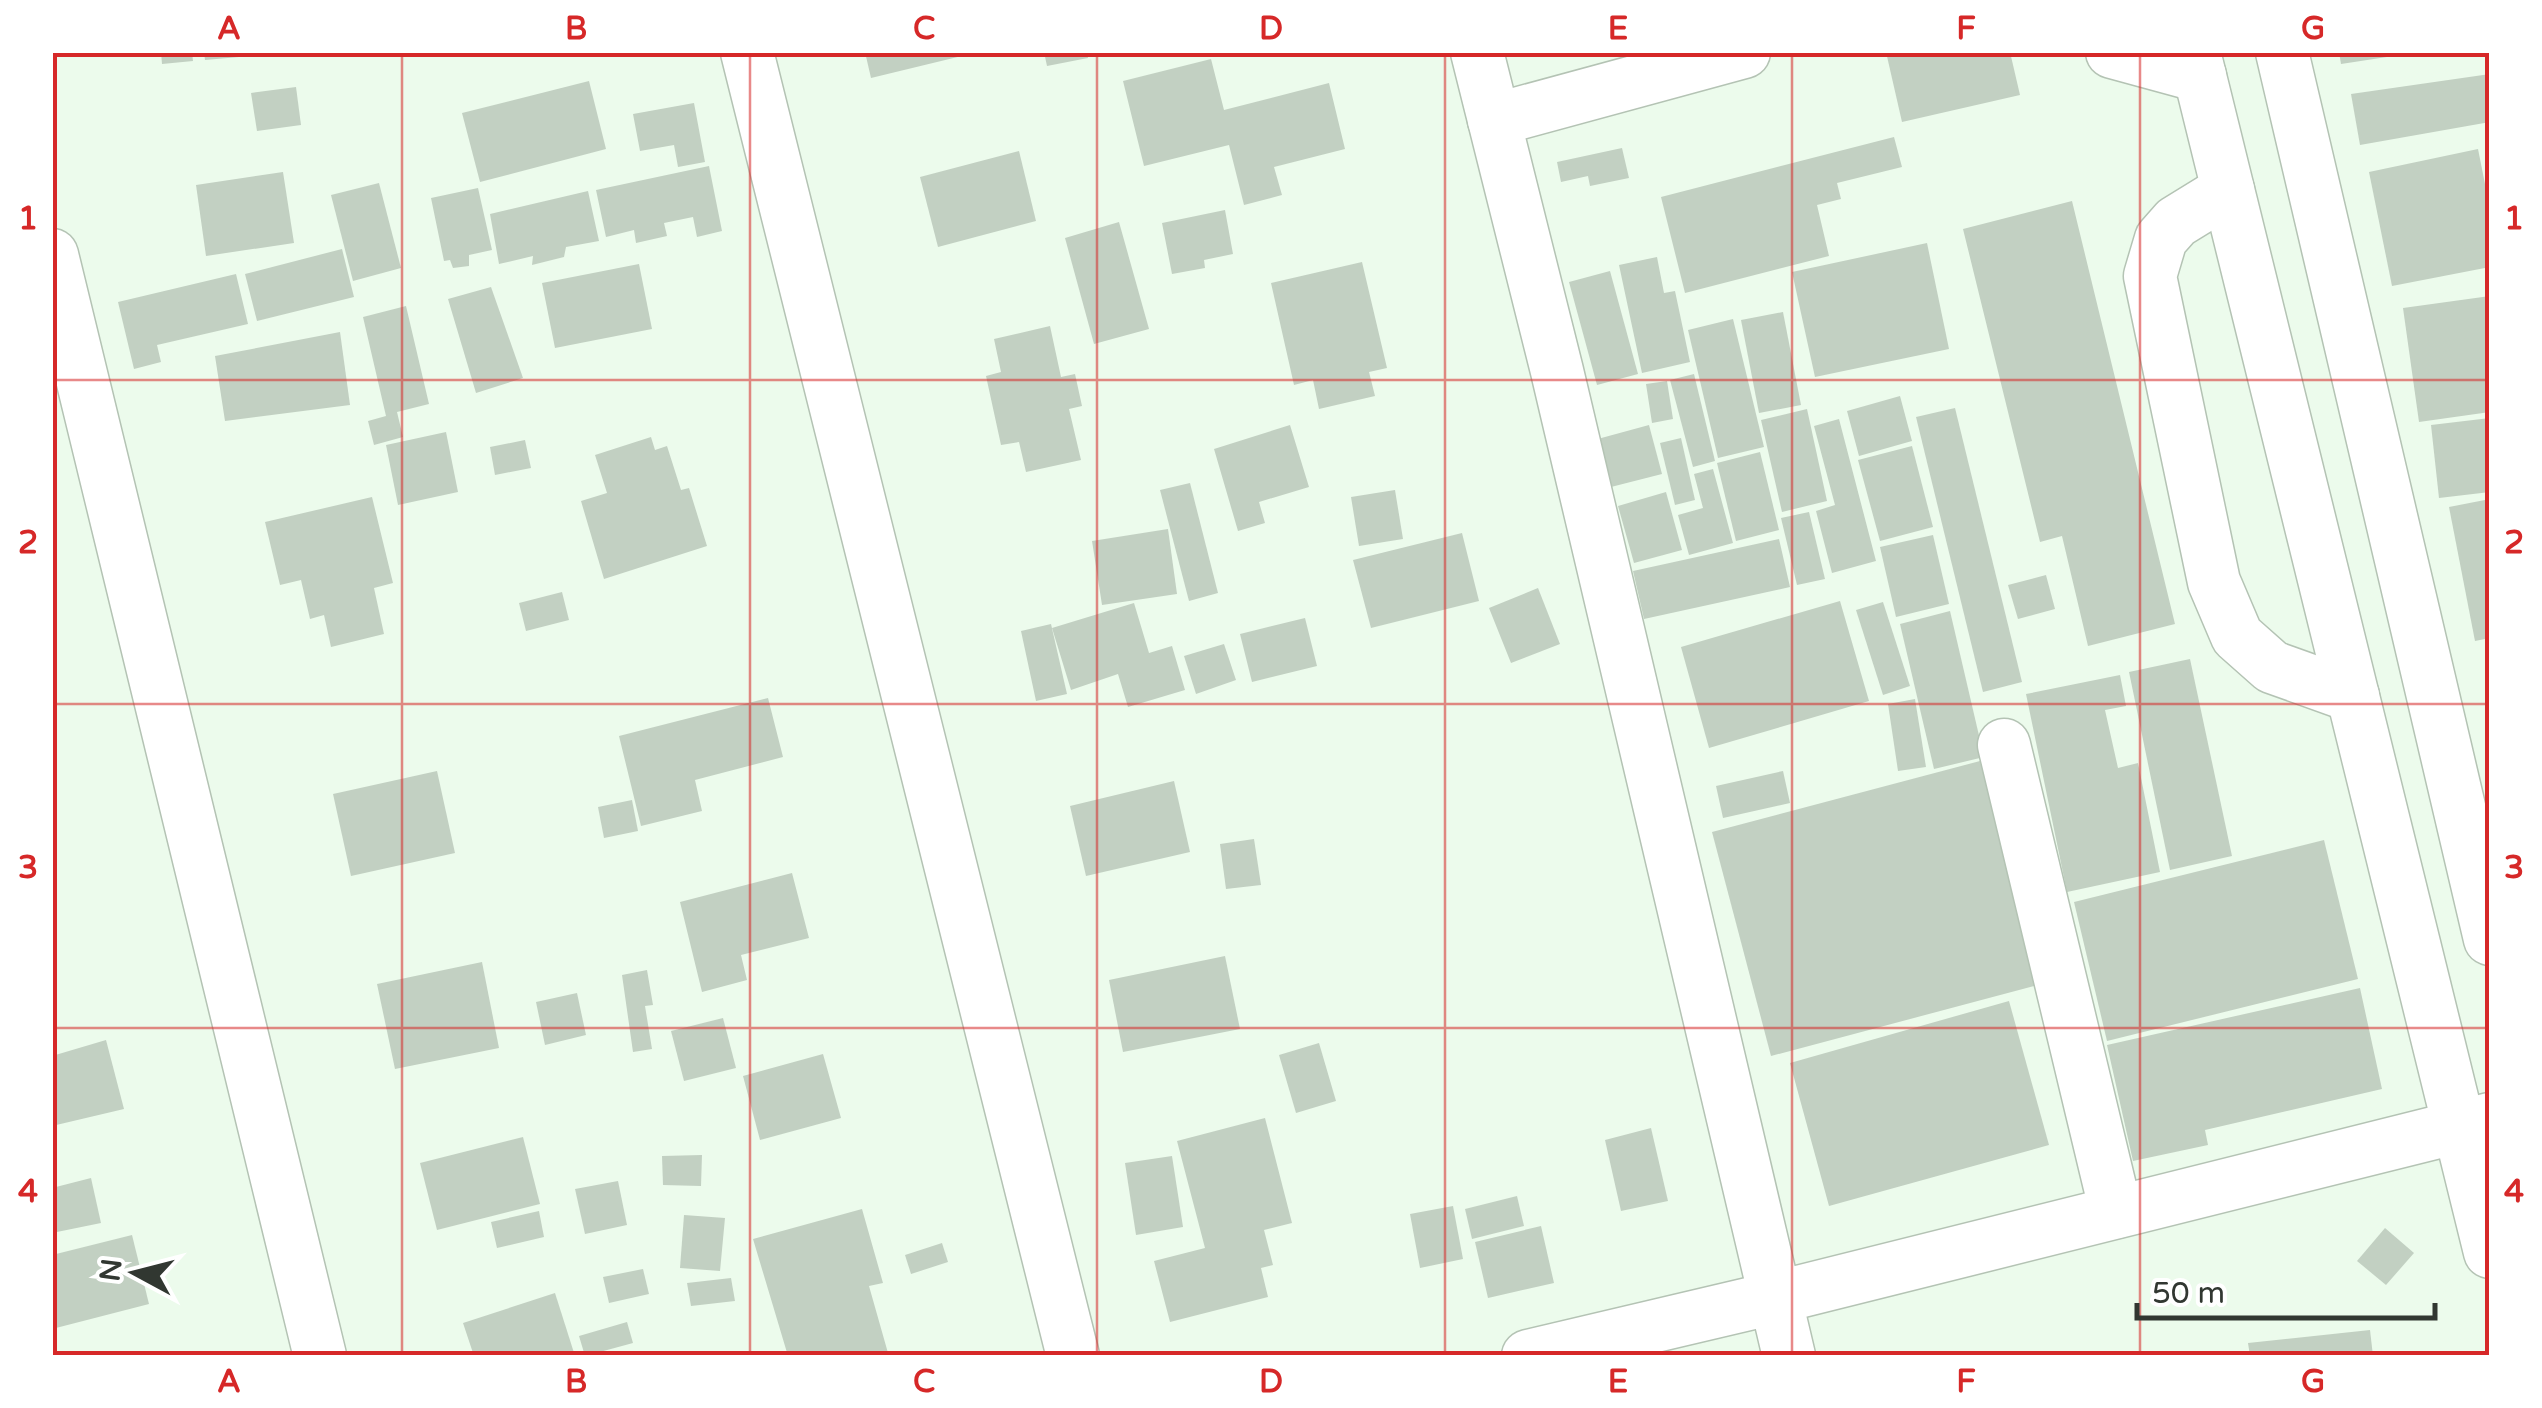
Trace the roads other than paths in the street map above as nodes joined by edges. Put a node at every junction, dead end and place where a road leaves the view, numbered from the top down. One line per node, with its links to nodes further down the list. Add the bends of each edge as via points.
1 (748, 52): 18 (street)
2 (1477, 52): 7 (street)
3 (1744, 52): 7 (street)
4 (2112, 52): 6 (street)
5 (2282, 52): 12 (street)
6 (2197, 64): 8 (street)
7 (1494, 120): 16 (street)
8 (2228, 190): 10 (street); 10 (street, via 2176,222 2161,239 2150,276 2214,582 2237,636 2272,667)
9 (52, 255): 17 (street)
10 (2353, 696): 13 (street)
11 (2004, 745): 14 (street)
12 (2490, 939)
13 (2475, 1122): 14 (street); 15 (street)
14 (2116, 1212): 16 (street)
15 (2490, 1252)
16 (1774, 1298): 19 (street); 20 (street)
17 (320, 1356)
18 (1073, 1356)
19 (1528, 1356)
20 (1789, 1356)

